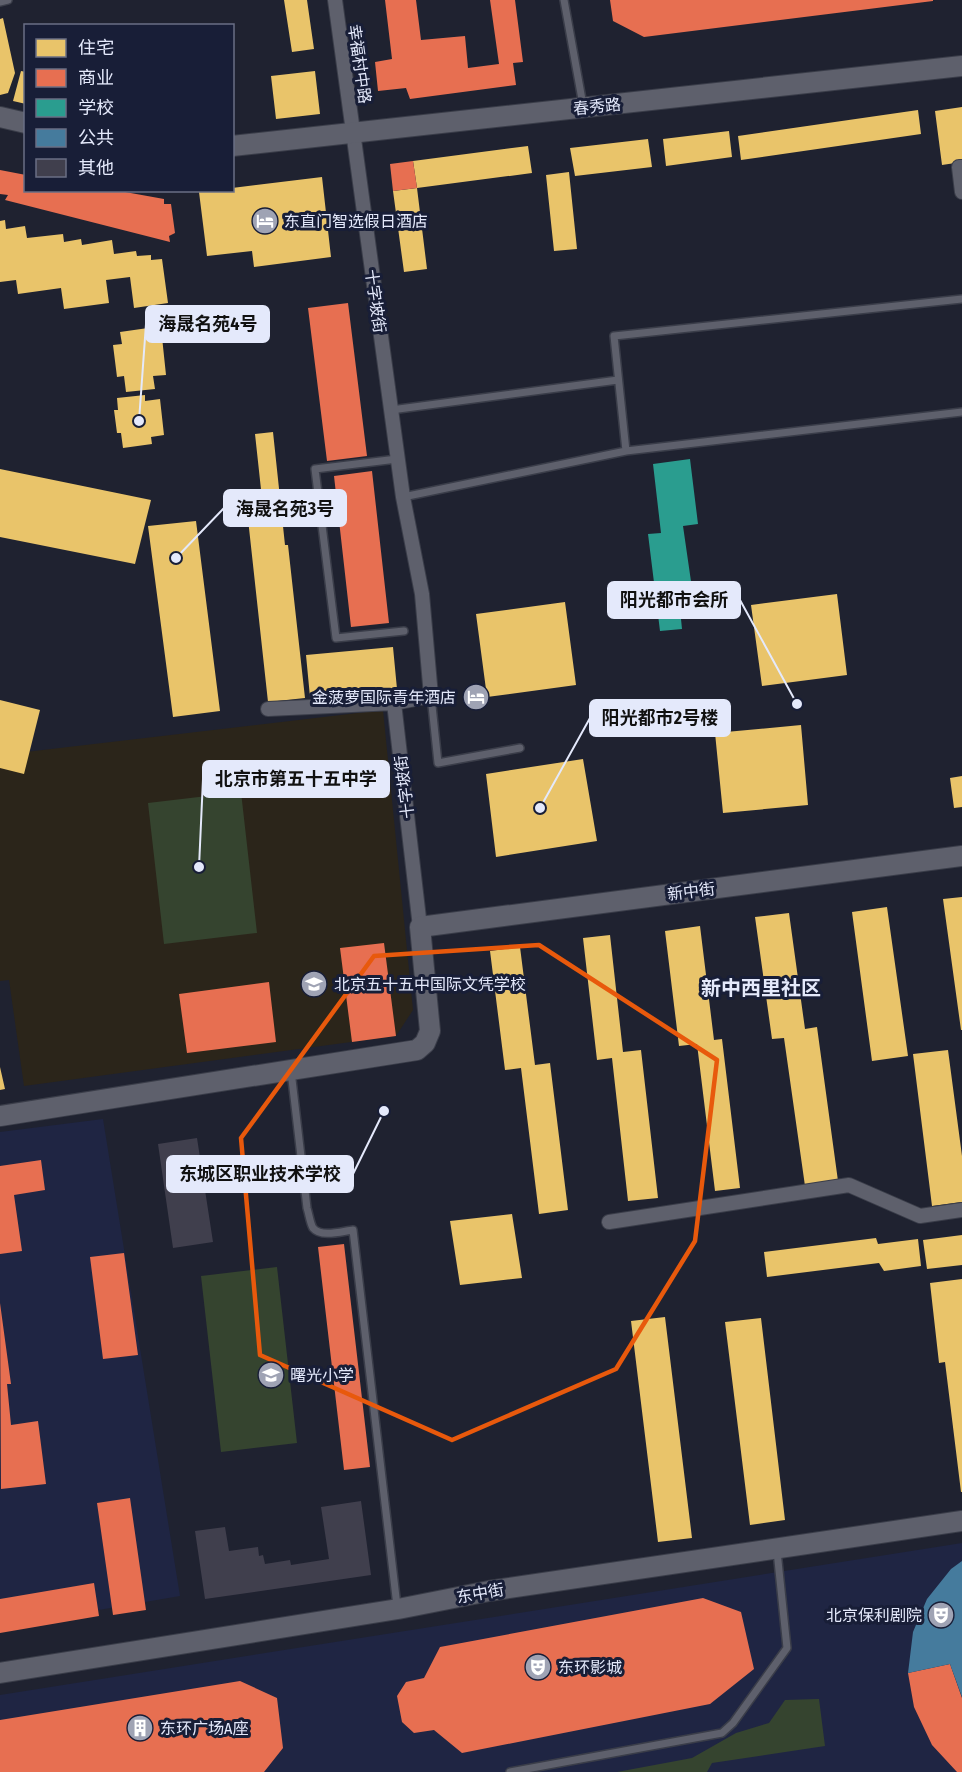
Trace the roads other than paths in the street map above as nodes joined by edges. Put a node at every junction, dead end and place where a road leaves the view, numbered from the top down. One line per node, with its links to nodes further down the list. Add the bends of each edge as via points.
1 (8, 0): 4 (lane)
2 (335, 0): 9 (street, 幸福村中路)
3 (564, 0): 6 (lane)
4 (0, 2)
5 (962, 66): 6 (street, 春秀路)
6 (583, 108): 9 (street, 春秀路)
7 (0, 117): 8 (street)
8 (24, 123)
9 (353, 133): 10 (street, 春秀路); 15 (street, 十字坡街)
10 (234, 146)
11 (962, 167): 12 (street)
12 (962, 192)
13 (962, 299): 14 (lane, via 614,336)
14 (618, 380): 15 (lane); 17 (lane)
15 (391, 410): 18 (street, 十字坡街)
16 (962, 412): 17 (lane)
17 (626, 451): 19 (lane)
18 (398, 459): 19 (street, 十字坡街); 20 (lane, via 315,469 336,638)
19 (403, 497): 21 (street, 十字坡街, via 422,594)
20 (404, 631)
21 (432, 696): 22 (street); 24 (lane, via 438,764)
22 (394, 703): 23 (street); 26 (street, 十字坡街)
23 (268, 709)
24 (520, 748)
25 (962, 856): 26 (street, 新中街)
26 (420, 927): 27 (street, 十字坡街, via 430,1031 425,1043 417,1050 403,1053)
27 (291, 1071): 28 (street, 十字坡街); 33 (lane, via 312,1227 325,1233 353,1230)
28 (0, 1116)
29 (962, 1210): 30 (street, via 920,1216 849,1185)
30 (609, 1222)
31 (962, 1521): 32 (street, 东中街)
32 (776, 1548): 33 (street, 东中街, via 489,1591); 35 (lane, via 787,1648 722,1733)
33 (398, 1609): 34 (street, 东中街)
34 (0, 1673)
35 (510, 1772)

